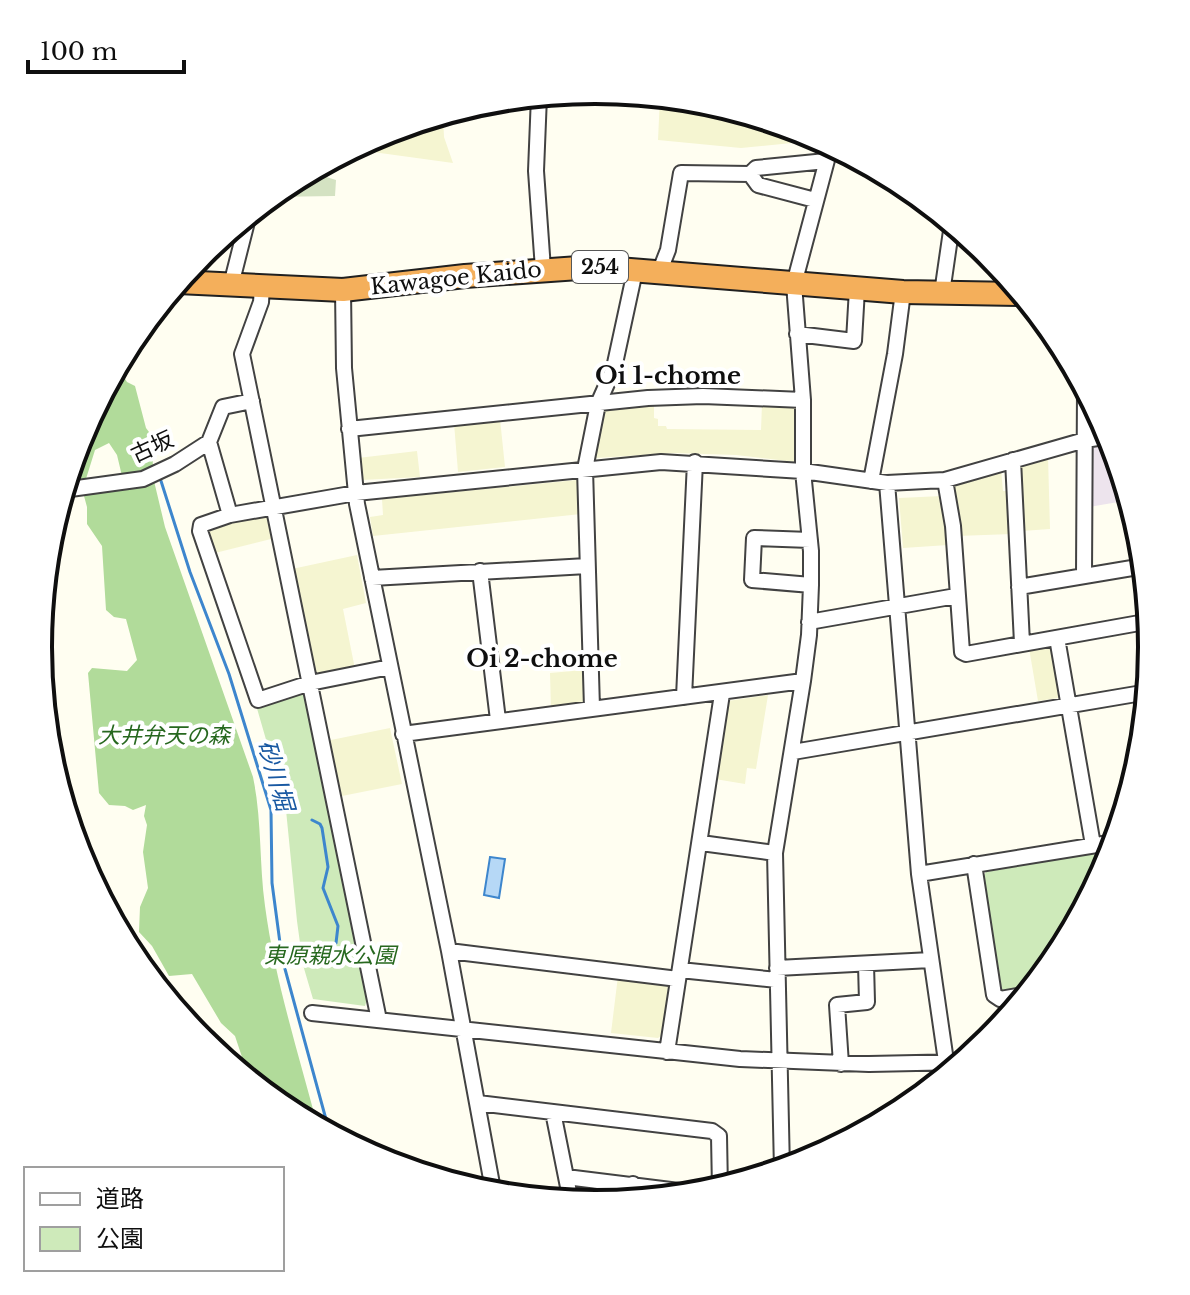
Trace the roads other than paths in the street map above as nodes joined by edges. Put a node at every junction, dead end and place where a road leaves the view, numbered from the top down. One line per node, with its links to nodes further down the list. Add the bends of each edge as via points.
1 (539, 108): 8 (street, via 536,171)
2 (827, 157): 3 (street)
3 (826, 161): 4 (street, via 756,168); 5 (street)
4 (750, 174): 5 (street, via 758,185); 10 (street, via 681,173)
5 (815, 200): 12 (street)
6 (244, 233): 13 (street)
7 (950, 237): 18 (street)
8 (543, 269): 9 (highway, Kawagoe Kaido / 254); 16 (highway, Kawagoe Kaido / 254)
9 (635, 271): 10 (highway, Kawagoe Kaido / 254); 23 (street, via 614,368)
10 (659, 273): 12 (highway, Kawagoe Kaido / 254)
11 (193, 283): 13 (highway, Kawagoe Kaido / 254)
12 (794, 284): 15 (highway, Kawagoe Kaido / 254); 20 (street)
13 (231, 285): 14 (highway, Kawagoe Kaido / 254)
14 (262, 288): 16 (highway, Kawagoe Kaido / 254); 22 (street, via 242,354)
15 (857, 289): 17 (highway, Kawagoe Kaido / 254); 20 (street, via 854,341)
16 (343, 290): 25 (street)
17 (903, 292): 18 (highway, Kawagoe Kaido / 254); 34 (street)
18 (942, 293): 19 (highway, Kawagoe Kaido / 254)
19 (1007, 294)
20 (797, 334): 21 (street)
21 (803, 400): 23 (street, via 703,396); 32 (street)
22 (252, 401): 28 (street, via 223,407); 38 (street)
23 (598, 404): 25 (street); 31 (street)
24 (1085, 414): 27 (street)
25 (349, 429): 37 (street)
26 (1096, 438): 27 (street)
27 (1085, 440): 29 (street); 44 (street)
28 (209, 442): 36 (street, 古坂, via 143,479); 39 (street)
29 (1013, 460): 33 (street); 47 (street)
30 (695, 462): 31 (street); 32 (street); 59 (street)
31 (585, 469): 37 (street); 41 (street)
32 (803, 471): 34 (street); 40 (street)
33 (945, 480): 35 (street); 48 (street)
34 (871, 481): 35 (street)
35 (887, 483): 49 (street)
36 (77, 488)
37 (356, 493): 38 (street); 45 (street)
38 (275, 506): 39 (street); 56 (street)
39 (230, 515): 56 (street, via 201,525 200,531 258,700)
40 (810, 540): 46 (street); 46 (street, via 754,538 752,580)
41 (587, 566): 43 (street); 61 (street)
42 (1132, 568): 44 (street)
43 (480, 571): 45 (street); 62 (street)
44 (1084, 576): 47 (street)
45 (372, 578): 54 (street)
46 (811, 585): 50 (street)
47 (1019, 587): 53 (street)
48 (956, 596): 49 (street); 53 (street, via 962,652)
49 (898, 607): 50 (street); 63 (street)
50 (809, 622): 55 (street)
51 (1137, 623): 52 (street)
52 (1057, 638): 53 (street); 60 (street)
53 (1022, 643)
54 (390, 667): 56 (street); 64 (street)
55 (803, 681): 57 (street); 65 (street)
56 (310, 683): 79 (street)
57 (722, 694): 59 (street); 66 (street)
58 (1136, 694): 60 (street)
59 (684, 697): 61 (street)
60 (1069, 705): 63 (street); 68 (street)
61 (592, 708): 62 (street)
62 (498, 720): 64 (street)
63 (906, 733): 65 (street); 71 (street)
64 (403, 734): 72 (street)
65 (793, 752): 69 (street)
66 (701, 843): 69 (street); 75 (street)
67 (1101, 844): 68 (street)
68 (1093, 845): 70 (street)
69 (775, 853): 76 (street)
70 (974, 864): 71 (street); 77 (street, via 994,995)
71 (919, 874): 73 (street)
72 (449, 951): 75 (street); 80 (street)
73 (931, 960): 74 (street); 83 (street)
74 (866, 964): 76 (street); 84 (street, via 867,1002 837,1005)
75 (679, 974): 76 (street); 81 (street)
76 (777, 974): 82 (street)
77 (1010, 997)
78 (312, 1013): 79 (street)
79 (379, 1020): 80 (street)
80 (462, 1030): 81 (street); 86 (street)
81 (667, 1052): 82 (street)
82 (779, 1062): 84 (street); 88 (street)
83 (946, 1062)
84 (841, 1064): 85 (street)
85 (937, 1069)
86 (478, 1103): 87 (street); 91 (street)
87 (553, 1112): 89 (street, via 716,1133); 90 (street)
88 (783, 1157)
89 (720, 1176)
90 (566, 1177): 92 (street); 94 (street)
91 (491, 1180)
92 (633, 1184): 93 (street); 95 (street)
93 (654, 1187)
94 (568, 1189)
95 (634, 1189)

